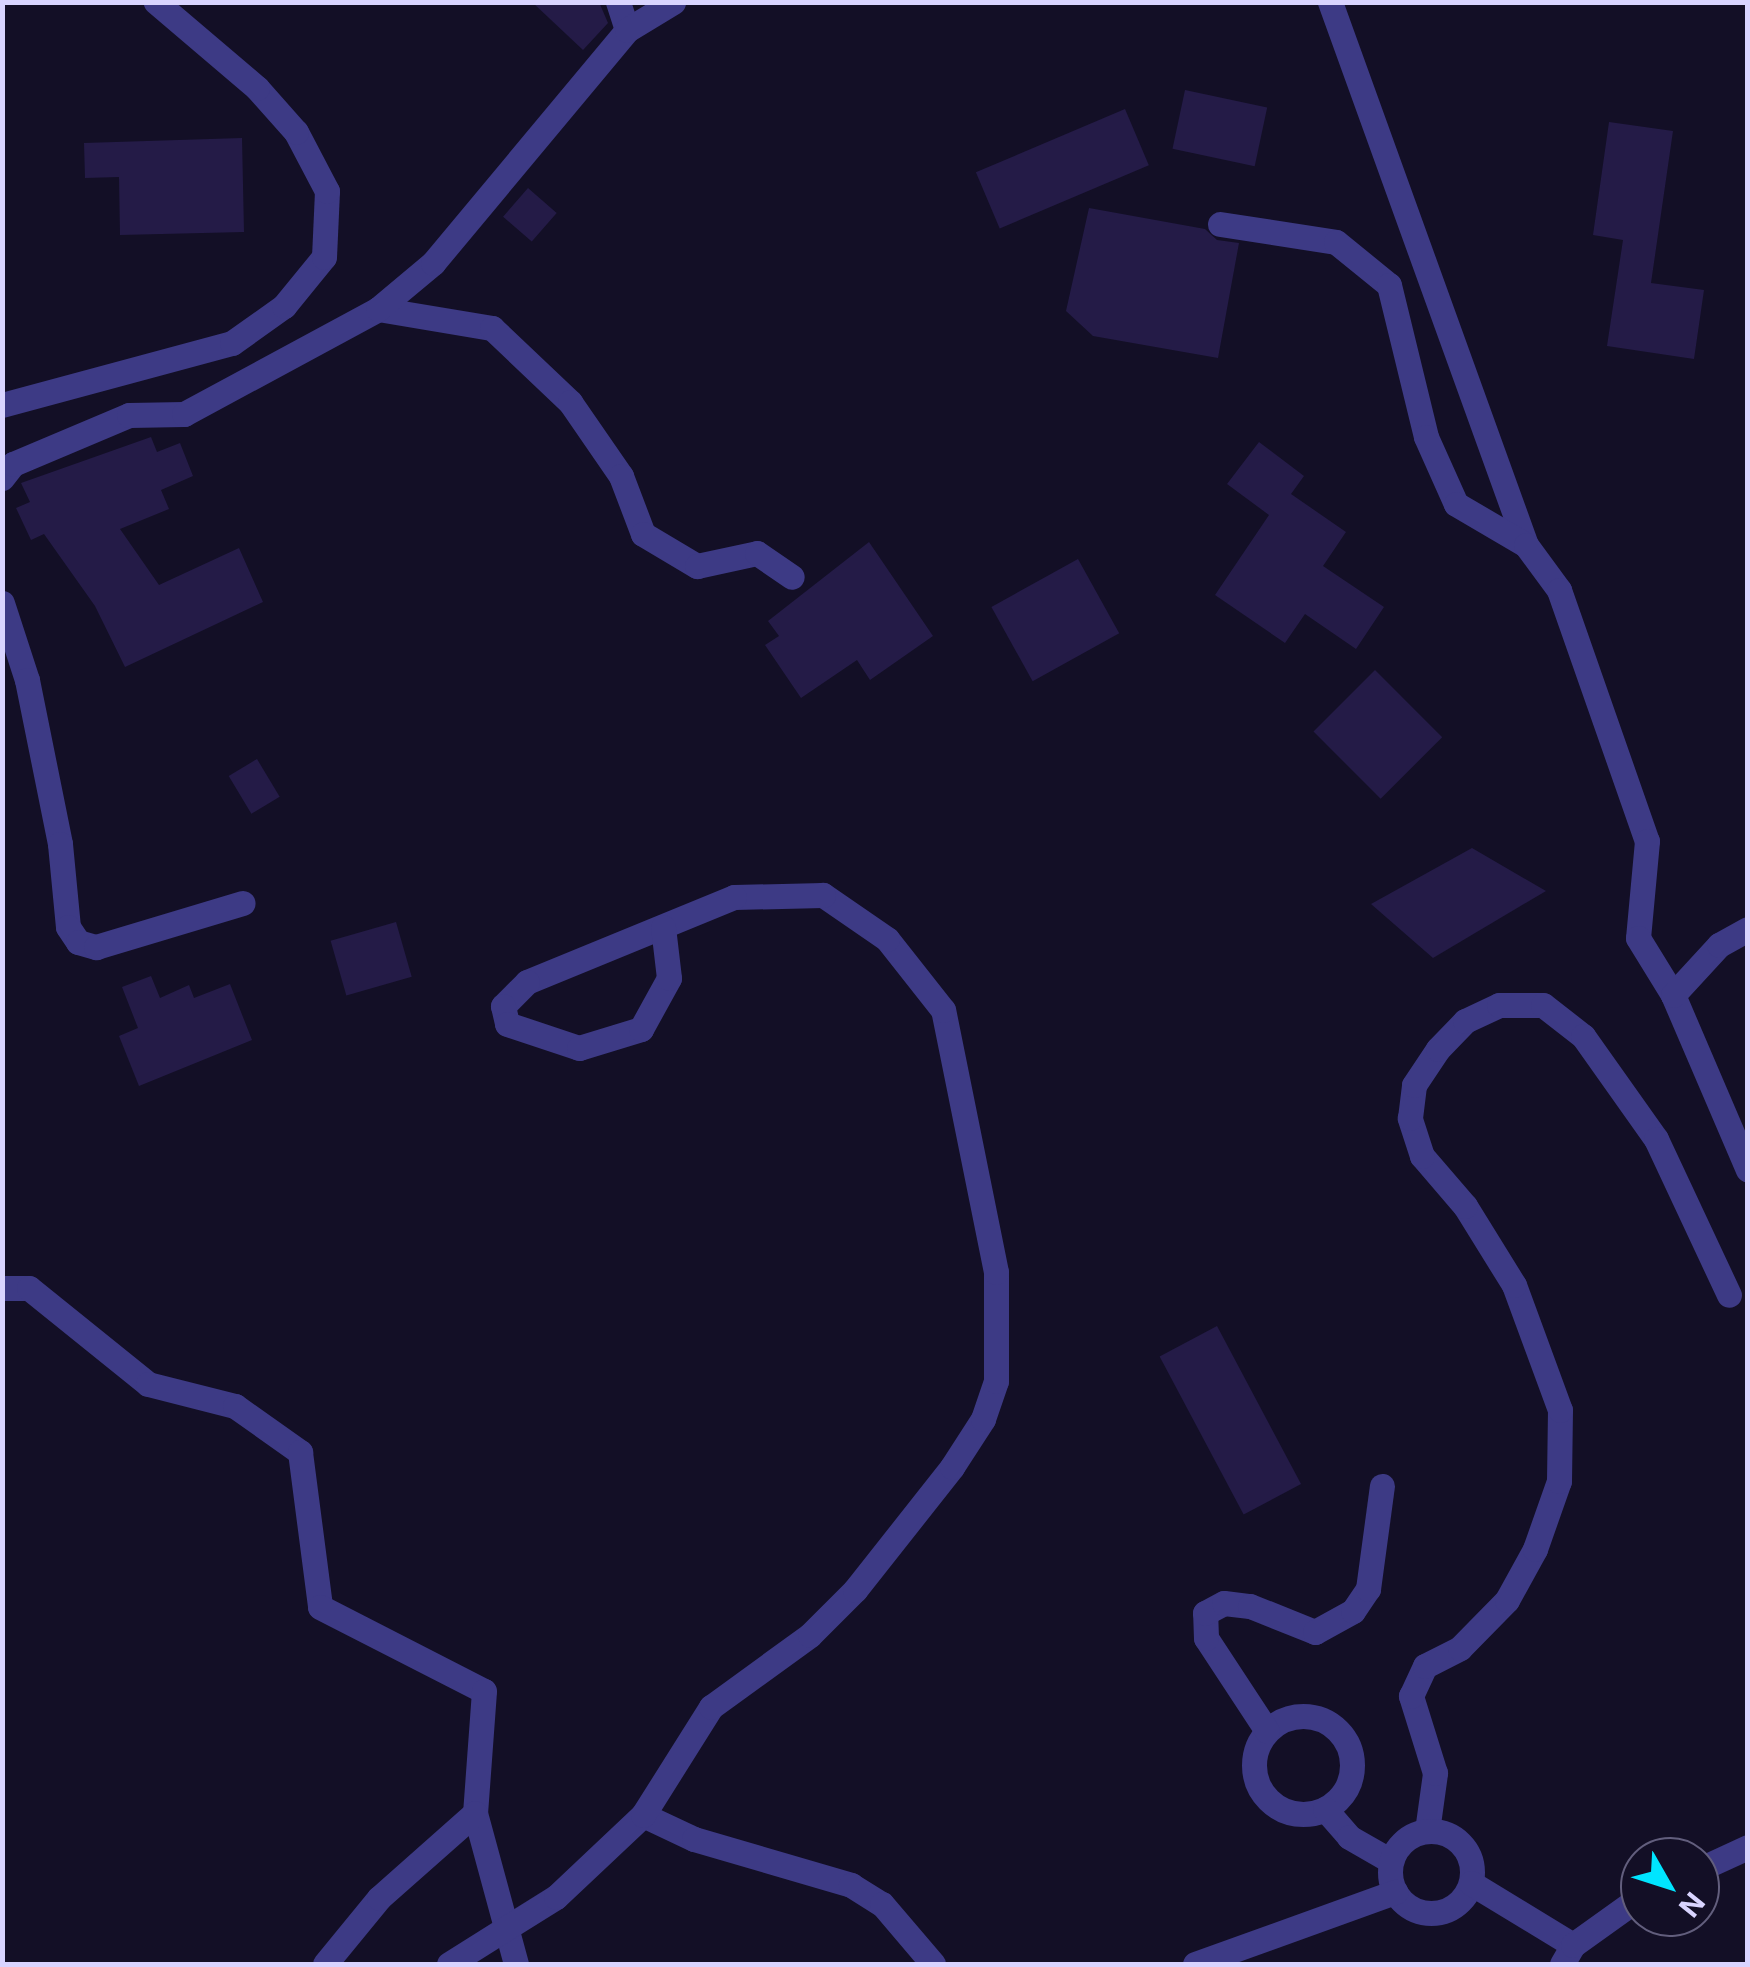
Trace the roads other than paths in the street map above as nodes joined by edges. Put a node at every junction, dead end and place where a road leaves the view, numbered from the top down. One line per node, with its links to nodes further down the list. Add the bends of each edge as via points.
1 (156, 2): 8 (street, via 257,88 296,132 327,191 324,257 284,306 232,343)
2 (618, 2): 5 (street)
3 (673, 2): 5 (street)
4 (1330, 2): 10 (street)
5 (627, 30): 7 (street, via 433,263)
6 (1220, 224): 10 (street, via 1336,242 1389,285 1426,437 1456,504)
7 (378, 309): 9 (street, via 184,414 129,414 13,464); 11 (street, via 492,328 570,402 621,476 643,534 698,566 757,553)
8 (2, 404)
9 (2, 478)
10 (1526, 545): 16 (street, via 1559,590 1646,841 1638,938)
11 (792, 576)
12 (2, 603): 13 (street, via 27,680 60,844 68,927 78,942 96,947)
13 (243, 903)
14 (663, 927): 14 (street, via 670,978 641,1029 579,1048 508,1024 503,1006 527,982); 24 (street, via 734,897 823,895 886,940 943,1010 996,1272 996,1380 983,1420 899,1536 810,1635 711,1706)
15 (1748, 928): 16 (street, via 1719,945)
16 (1673, 996): 17 (street)
17 (1748, 1170)
18 (2, 1288): 23 (street, via 29,1288 148,1384 235,1406 300,1452 320,1607 484,1691)
19 (1729, 1295): 25 (street, via 1656,1138 1583,1036 1544,1006 1499,1005 1465,1021 1438,1049 1414,1084 1410,1118 1422,1156 1465,1206 1514,1285 1560,1410 1559,1481 1535,1549 1506,1600 1460,1648 1424,1666 1411,1696 1435,1773)
20 (1382, 1486): 21 (street, via 1368,1589 1353,1611 1315,1632 1250,1606 1224,1603 1205,1613 1206,1638)
21 (1267, 1731): 22 (street, via 1253,1762 1263,1795 1291,1814); 22 (street, via 1281,1720 1314,1716 1343,1735 1352,1768 1348,1785)
22 (1325, 1809): 28 (street, via 1349,1836)
23 (475, 1813): 32 (street); 34 (street, via 379,1898)
24 (643, 1815): 32 (street); 37 (street, via 694,1839 851,1885 882,1904)
25 (1427, 1831): 28 (street, via 1398,1846); 29 (street, via 1457,1840 1468,1852)
26 (1748, 1847): 27 (street)
27 (1720, 1859)
28 (1392, 1862): 30 (street)
29 (1471, 1883): 30 (street, via 1452,1908 1436,1913 1406,1905); 33 (street)
30 (1395, 1892): 38 (street)
31 (1620, 1913): 33 (street)
32 (508, 1931): 35 (street); 36 (street)
33 (1567, 1955)
34 (325, 1964)
35 (449, 1964)
36 (516, 1964)
37 (933, 1964)
38 (1194, 1964)

